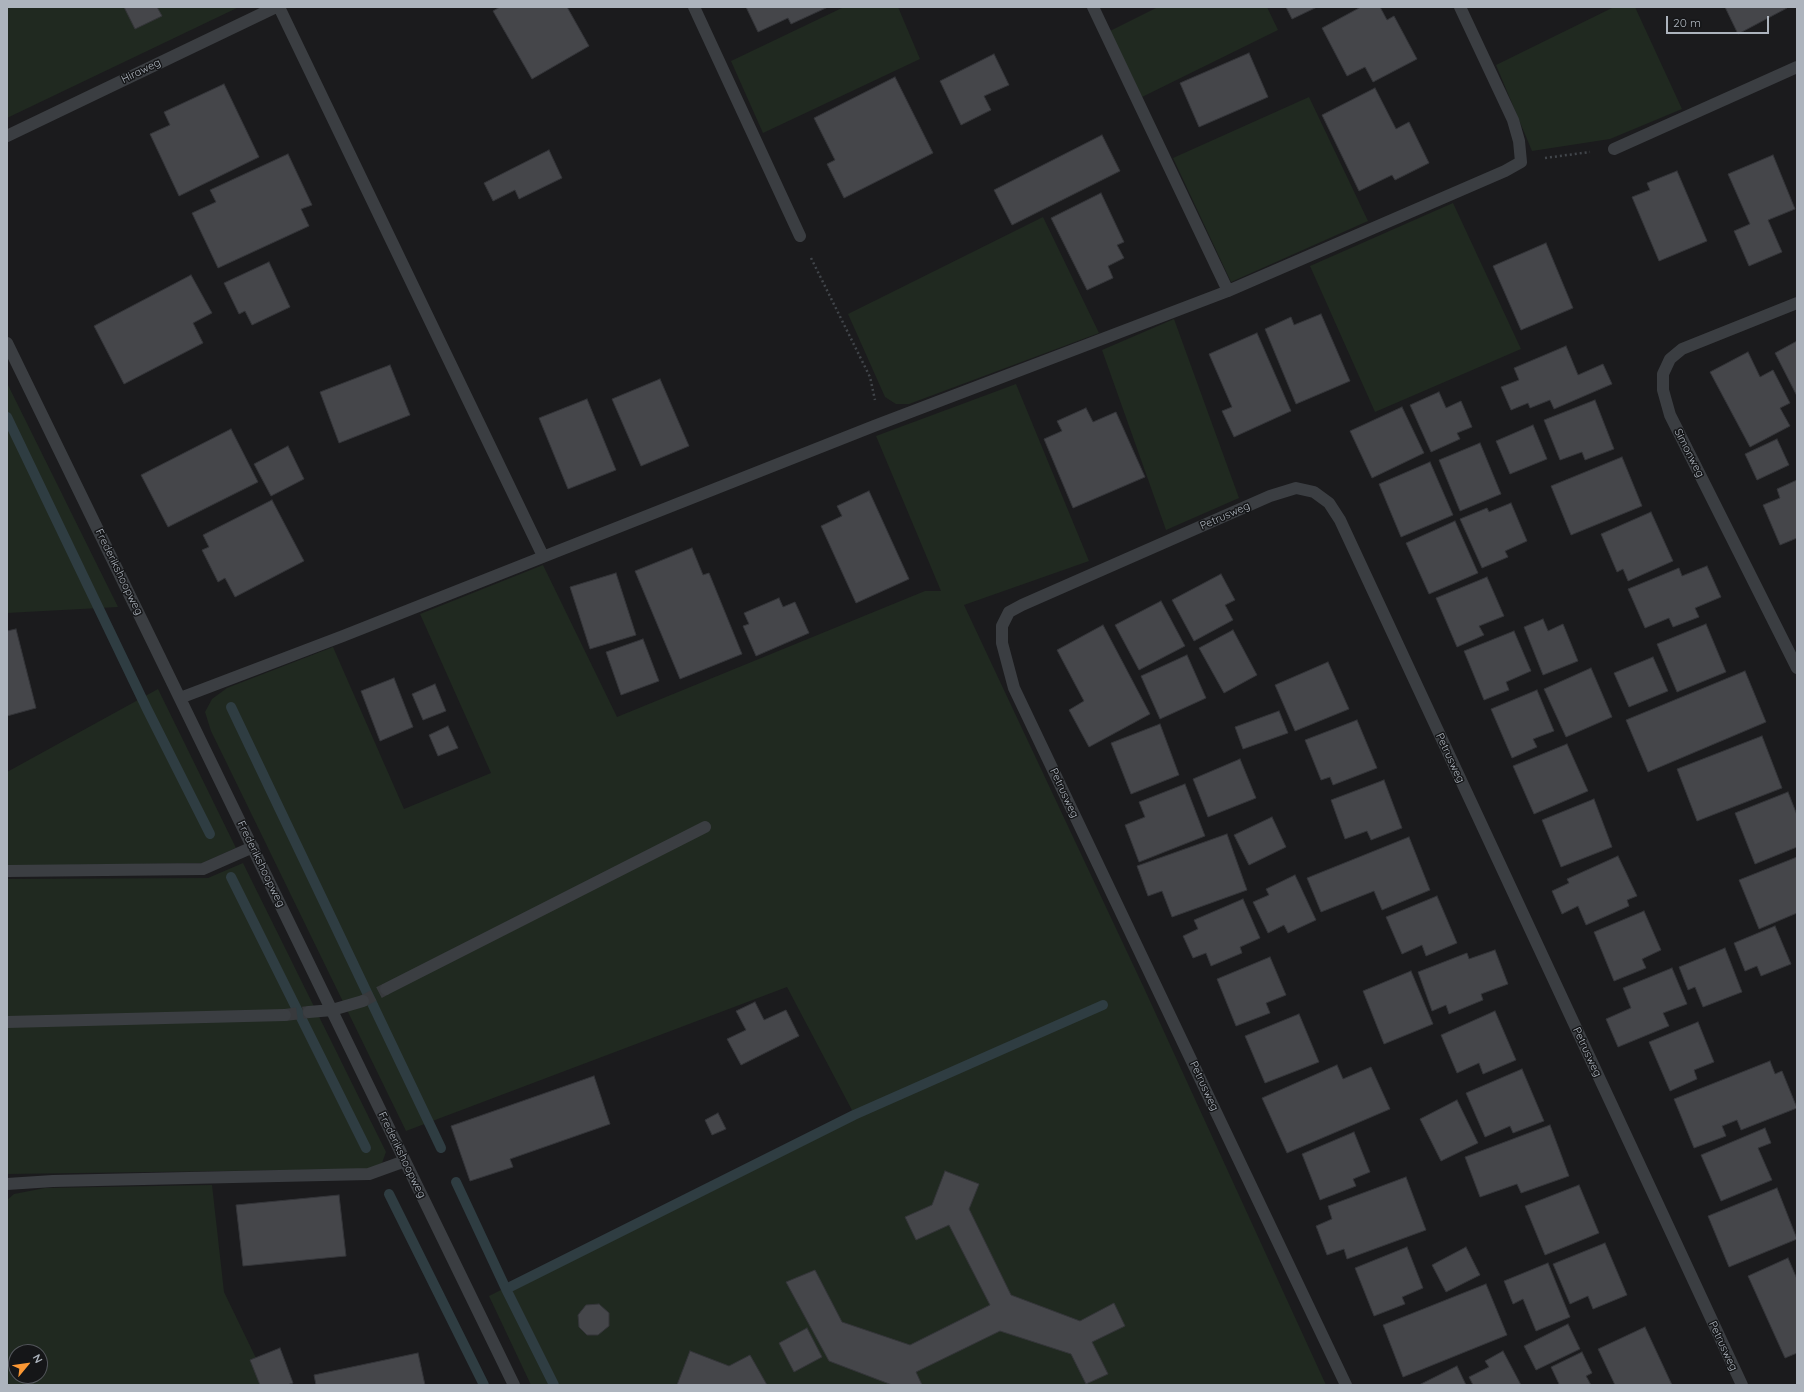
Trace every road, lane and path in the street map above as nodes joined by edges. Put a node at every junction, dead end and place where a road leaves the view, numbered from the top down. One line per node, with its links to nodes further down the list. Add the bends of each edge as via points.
1 (277, 7): 6 (street, Hiraweg); 14 (street)
2 (694, 7): 9 (street)
3 (1093, 7): 10 (street)
4 (1460, 7): 8 (street, via 1513,120)
5 (1797, 67): 7 (street)
6 (7, 136)
7 (1614, 149): 8 (path)
8 (1521, 162): 10 (street, via 1505,172)
9 (800, 236): 13 (path, via 870,377 875,396)
10 (1228, 291): 13 (street)
11 (1797, 302): 15 (street, Simonweg, via 1682,349 1670,359 1663,374 1663,390 1670,415)
12 (7, 342): 16 (street, Frederikshoopweg)
13 (874, 426): 14 (street)
14 (543, 556): 16 (street)
15 (1797, 668)
16 (180, 698): 18 (street, Frederikshoopweg)
17 (705, 827): 20 (street)
18 (253, 847): 19 (street, via 203,869); 22 (street, Frederikshoopweg)
19 (7, 871)
20 (386, 990)
21 (363, 1001): 22 (street)
22 (332, 1010): 23 (street); 26 (street, Frederikshoopweg)
23 (309, 1012)
24 (285, 1015): 25 (street)
25 (7, 1022)
26 (405, 1161): 27 (street, via 369,1174); 28 (street, Frederikshoopweg)
27 (7, 1184)
28 (514, 1385)
29 (1346, 1385): 30 (street, Petrusweg, via 1014,688 1002,643 1002,626 1009,612 1022,605 1270,496 1296,488 1314,492 1329,503 1340,520)
30 (1742, 1385)

